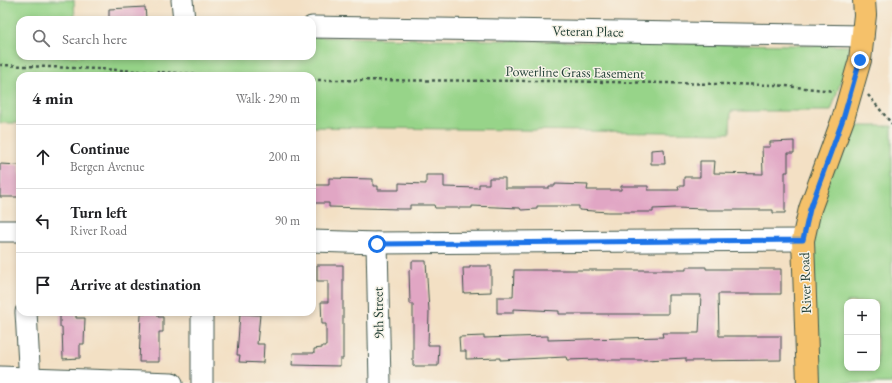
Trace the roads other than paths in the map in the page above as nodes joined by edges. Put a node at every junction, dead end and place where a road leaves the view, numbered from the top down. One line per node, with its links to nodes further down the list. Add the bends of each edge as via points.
1 (182, 0): 3 (street)
2 (864, 0): 5 (main road, River Road)
3 (184, 16)
4 (316, 26): 5 (street, Veteran Place)
5 (863, 36): 8 (main road, River Road, via 860,60 846,112 810,209)
6 (0, 231): 7 (street)
7 (16, 231)
8 (803, 240): 10 (street); 18 (main road, River Road)
9 (316, 241): 10 (street)
10 (377, 244): 17 (street, 9th Street)
11 (26, 316): 14 (street)
12 (202, 316): 16 (street)
13 (0, 377): 14 (street)
14 (30, 380): 15 (street)
15 (172, 383)
16 (202, 383)
17 (380, 383)
18 (808, 383)

